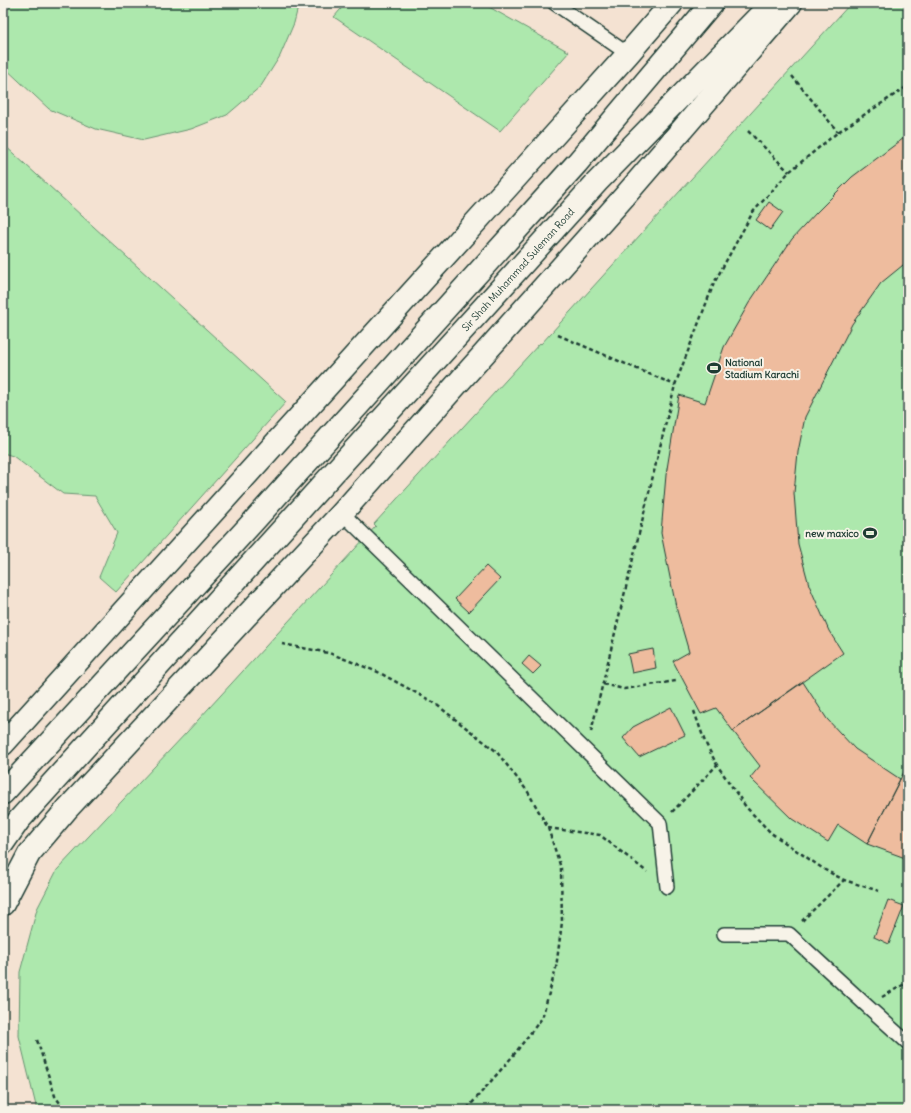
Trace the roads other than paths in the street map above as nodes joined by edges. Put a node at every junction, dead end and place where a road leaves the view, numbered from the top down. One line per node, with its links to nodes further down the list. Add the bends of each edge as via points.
1 (554, 3): 6 (lane)
2 (672, 3): 6 (highway)
3 (712, 3): 9 (highway, via 577,164)
4 (772, 3): 10 (highway, Sir Shah Muhammad Suleman Road, via 597,182 20,820)
5 (791, 3): 7 (highway, via 624,197)
6 (628, 54): 8 (highway)
7 (342, 513): 11 (lane, via 660,823); 12 (highway, via 68,808 29,854)
8 (3, 744)
9 (3, 793)
10 (3, 843)
11 (667, 887)
12 (3, 904)
13 (724, 934): 14 (lane, via 789,934)
14 (908, 1042)

